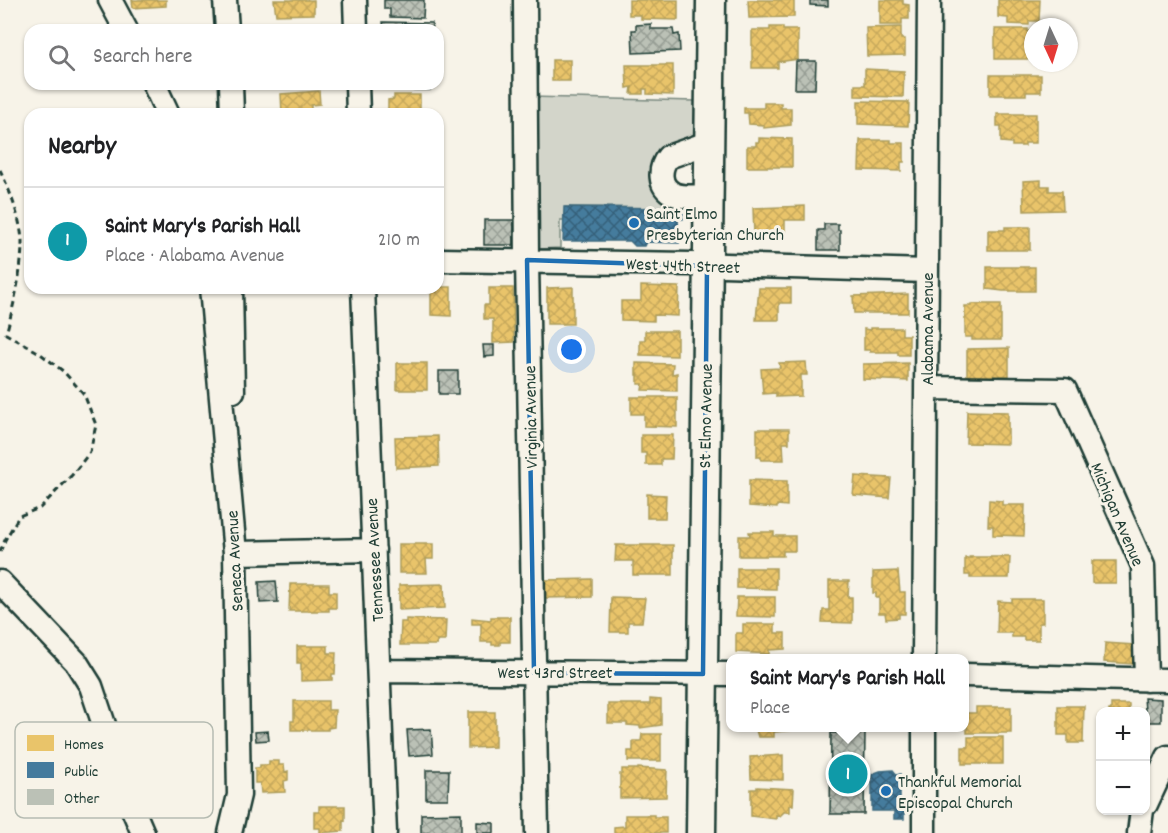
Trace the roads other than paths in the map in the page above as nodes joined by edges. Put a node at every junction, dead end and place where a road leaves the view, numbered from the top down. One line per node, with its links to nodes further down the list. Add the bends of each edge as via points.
1 (110, 0): 7 (street)
2 (225, 0): 8 (street)
3 (355, 0): 9 (street)
4 (525, 0): 19 (street, Virginia Avenue)
5 (711, 0): 16 (main road, St Elmo Avenue)
6 (929, 0): 21 (street, Alabama Avenue)
7 (123, 24)
8 (227, 24)
9 (356, 24)
10 (157, 90): 13 (street)
11 (231, 90): 14 (street)
12 (357, 90): 15 (street)
13 (165, 108)
14 (232, 108)
15 (358, 108)
16 (708, 143): 17 (main road, St Elmo Avenue); 17 (street, via 668,156 661,170 661,178 675,195)
17 (708, 196): 20 (main road, St Elmo Avenue)
18 (444, 260): 19 (street, West 44th Street)
19 (527, 260): 20 (street, West 44th Street); 32 (street, Virginia Avenue)
20 (707, 266): 21 (street, West 44th Street); 33 (main road, St Elmo Avenue)
21 (927, 271): 25 (street, Alabama Avenue)
22 (212, 294): 26 (street, Seneca Avenue)
23 (231, 294): 26 (street, via 232,411)
24 (363, 294): 27 (street, Tennessee Avenue)
25 (926, 388): 30 (street, Alabama Avenue); 36 (street, Michigan Avenue, via 1065,390 1143,566)
26 (225, 438): 28 (street, Seneca Avenue)
27 (374, 550): 28 (street); 31 (street, Tennessee Avenue)
28 (235, 553): 44 (street, Seneca Avenue, via 239,795)
29 (2, 583): 37 (street, via 76,662 91,686)
30 (924, 654)
31 (379, 670): 32 (street, West 43rd Street); 45 (street, Tennessee Avenue)
32 (534, 673): 33 (street, West 43rd Street); 46 (street, Virginia Avenue)
33 (703, 674): 34 (street, West 43rd Street); 47 (main road, St Elmo Avenue)
34 (726, 674)
35 (969, 675): 36 (street)
36 (1157, 680)
37 (103, 722)
38 (924, 732): 48 (street)
39 (1168, 757): 40 (street)
40 (1150, 795)
41 (1141, 815): 49 (street)
42 (137, 818): 43 (street)
43 (143, 833)
44 (230, 833)
45 (385, 833)
46 (537, 833)
47 (701, 833)
48 (924, 833)
49 (1139, 833)

